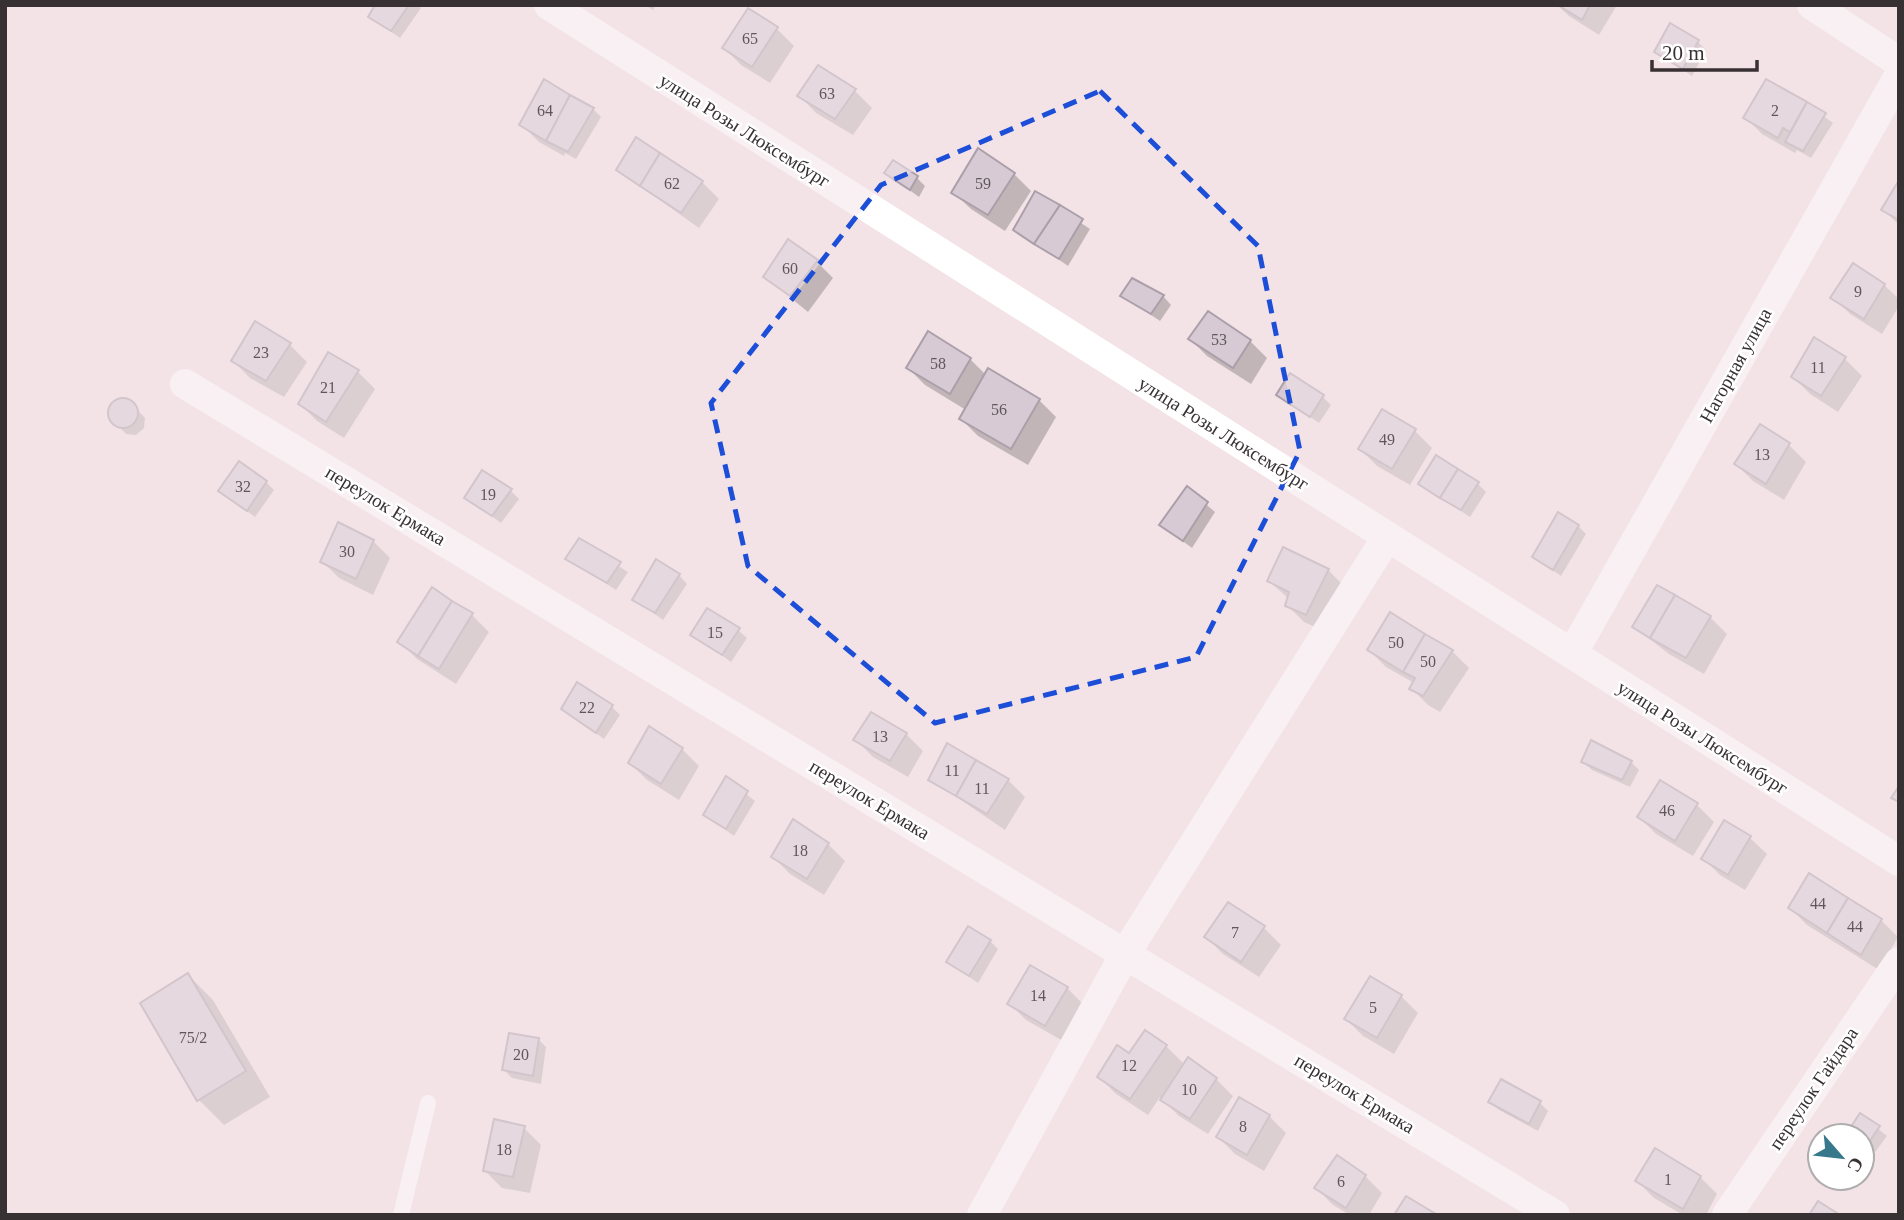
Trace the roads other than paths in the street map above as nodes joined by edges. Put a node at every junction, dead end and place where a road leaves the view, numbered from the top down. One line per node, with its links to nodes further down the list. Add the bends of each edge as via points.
1 (549, 5): 6 (street, улица Розы Люксембург)
2 (1812, 5): 3 (street)
3 (1899, 62)
4 (1899, 75): 7 (street, Нагорная улица)
5 (186, 384): 9 (street, переулок Ермака)
6 (1387, 537): 7 (street, улица Розы Люксембург); 9 (street)
7 (1572, 654): 8 (street, улица Розы Люксембург)
8 (1899, 861)
9 (1125, 954): 13 (street); 14 (street, переулок Ермака)
10 (1899, 962): 15 (street, переулок Гайдара)
11 (428, 1103): 12 (lane)
12 (401, 1215)
13 (982, 1215)
14 (1555, 1215)
15 (1727, 1215)

